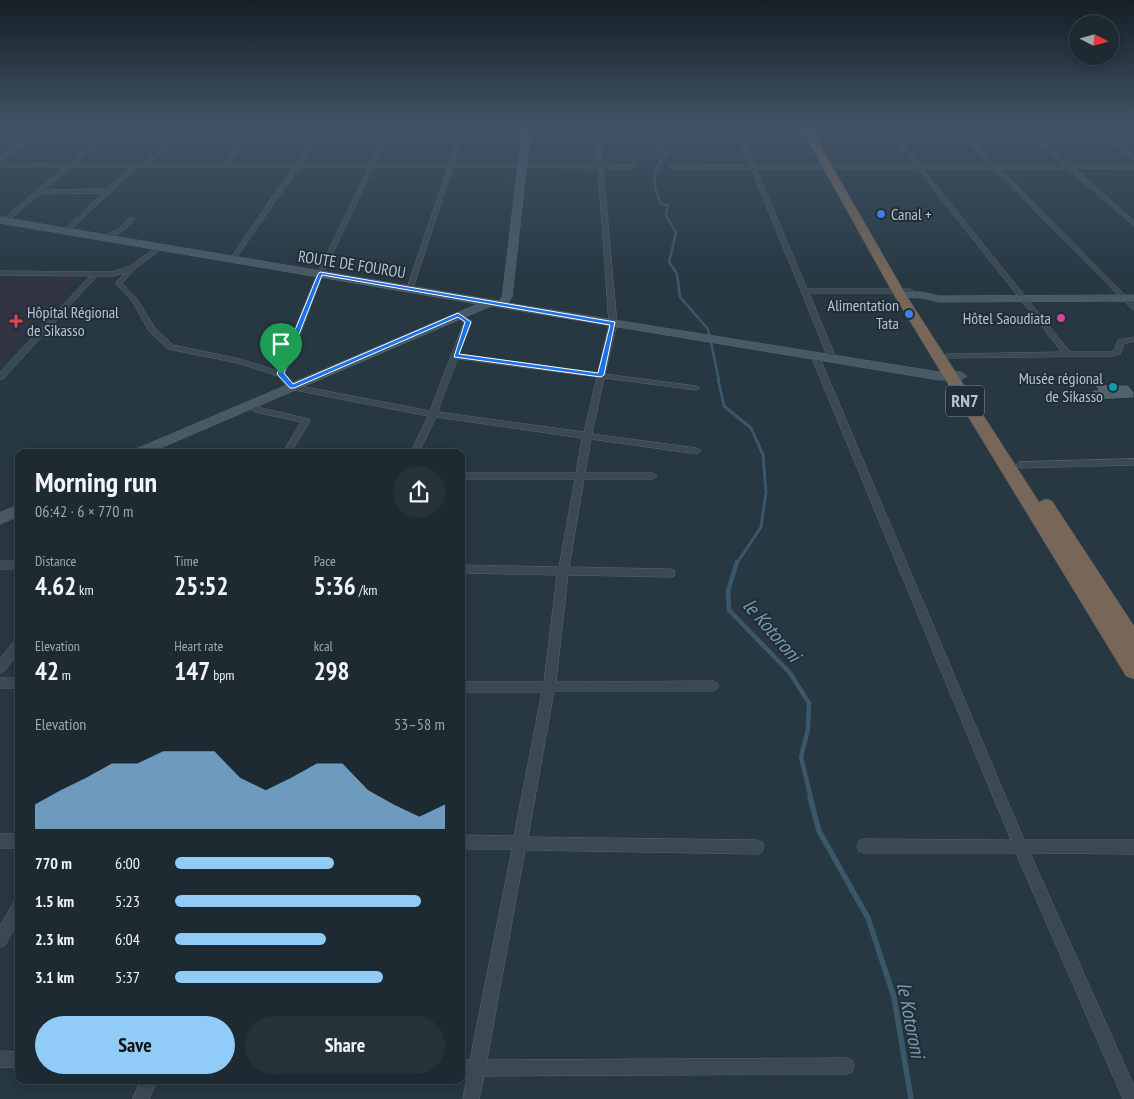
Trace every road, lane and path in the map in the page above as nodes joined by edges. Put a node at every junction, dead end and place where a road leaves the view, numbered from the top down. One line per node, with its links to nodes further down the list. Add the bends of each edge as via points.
1 (56, 177): 13 (street)
2 (123, 177): 14 (street)
3 (290, 177): 21 (street)
4 (368, 177): 25 (street)
5 (447, 177): 26 (street)
6 (521, 177): 32 (street, via 507,297)
7 (601, 177): 35 (street)
8 (757, 177): 27 (street)
9 (839, 177): 29 (highway, RN7)
10 (927, 177): 30 (street)
11 (1005, 177): 31 (street)
12 (1080, 177): 17 (street)
13 (39, 192): 14 (street); 16 (street)
14 (108, 192): 18 (street)
15 (132, 219): 19 (street)
16 (2, 220): 18 (street, ROUTE DE FOUROU)
17 (1134, 224)
18 (66, 231): 19 (street, ROUTE DE FOUROU)
19 (104, 238): 20 (street, ROUTE DE FOUROU)
20 (160, 247): 21 (street, ROUTE DE FOUROU); 22 (street)
21 (233, 259): 25 (street, ROUTE DE FOUROU)
22 (133, 269): 24 (street, via 112,274); 42 (street, via 118,283 135,300 152,329 171,347 240,361)
23 (0, 273): 24 (street)
24 (96, 273): 45 (street)
25 (320, 274): 26 (street, ROUTE DE FOUROU); 42 (street)
26 (410, 288): 32 (street, ROUTE DE FOUROU)
27 (804, 291): 29 (street); 41 (street)
28 (1134, 293): 31 (street)
29 (908, 294): 30 (street, via 938,299); 40 (highway, RN7); 44 (highway, RN7)
30 (1020, 296): 31 (street); 37 (street)
31 (1126, 297): 33 (street)
32 (497, 303): 34 (street); 35 (street, ROUTE DE FOUROU)
33 (1134, 308)
34 (458, 315): 38 (street, via 468,322); 46 (street)
35 (613, 324): 39 (street, ROUTE DE FOUROU); 43 (street)
36 (1134, 339): 37 (street, via 1121,342 1113,354)
37 (1068, 355): 40 (street)
38 (456, 356): 43 (street); 49 (street)
39 (815, 356): 41 (street, ROUTE DE FOUROU); 81 (street)
40 (949, 356): 44 (highway, RN7)
41 (832, 358): 44 (street, ROUTE DE FOUROU)
42 (281, 374): 46 (street)
43 (601, 375): 47 (street); 50 (street)
44 (955, 376): 56 (highway, RN7); 70 (highway, RN7)
45 (0, 377)
46 (292, 387): 48 (street); 49 (street)
47 (696, 388)
48 (251, 404): 51 (street); 52 (street, via 258,410 306,421)
49 (434, 414): 50 (street); 53 (street)
50 (587, 436): 54 (street); 59 (street)
51 (148, 449)
52 (289, 449)
53 (416, 449)
54 (697, 451)
55 (1134, 462): 56 (street)
56 (1020, 465): 67 (highway, RN7)
57 (465, 476): 59 (street)
58 (652, 476): 59 (street)
59 (581, 477): 65 (street)
60 (15, 512): 61 (street)
61 (0, 519)
62 (0, 565): 63 (street)
63 (15, 565)
64 (465, 570): 65 (street)
65 (563, 571): 66 (street); 75 (street)
66 (670, 573)
67 (1134, 643)
68 (15, 648): 69 (street)
69 (0, 668)
70 (1133, 668)
71 (0, 683): 72 (street)
72 (15, 683)
73 (713, 686): 75 (street)
74 (465, 687): 75 (street)
75 (549, 688): 79 (street)
76 (0, 841): 77 (street)
77 (15, 841)
78 (465, 842): 79 (street)
79 (521, 842): 82 (street); 89 (street)
80 (864, 846): 81 (street)
81 (1020, 846): 83 (street); 93 (street)
82 (757, 847)
83 (1134, 847)
84 (15, 914): 85 (street)
85 (0, 940)
86 (0, 1060): 87 (street)
87 (15, 1060)
88 (846, 1066): 89 (street)
89 (469, 1068): 92 (street)
90 (147, 1084): 91 (street)
91 (141, 1099)
92 (471, 1099)
93 (1130, 1099)

